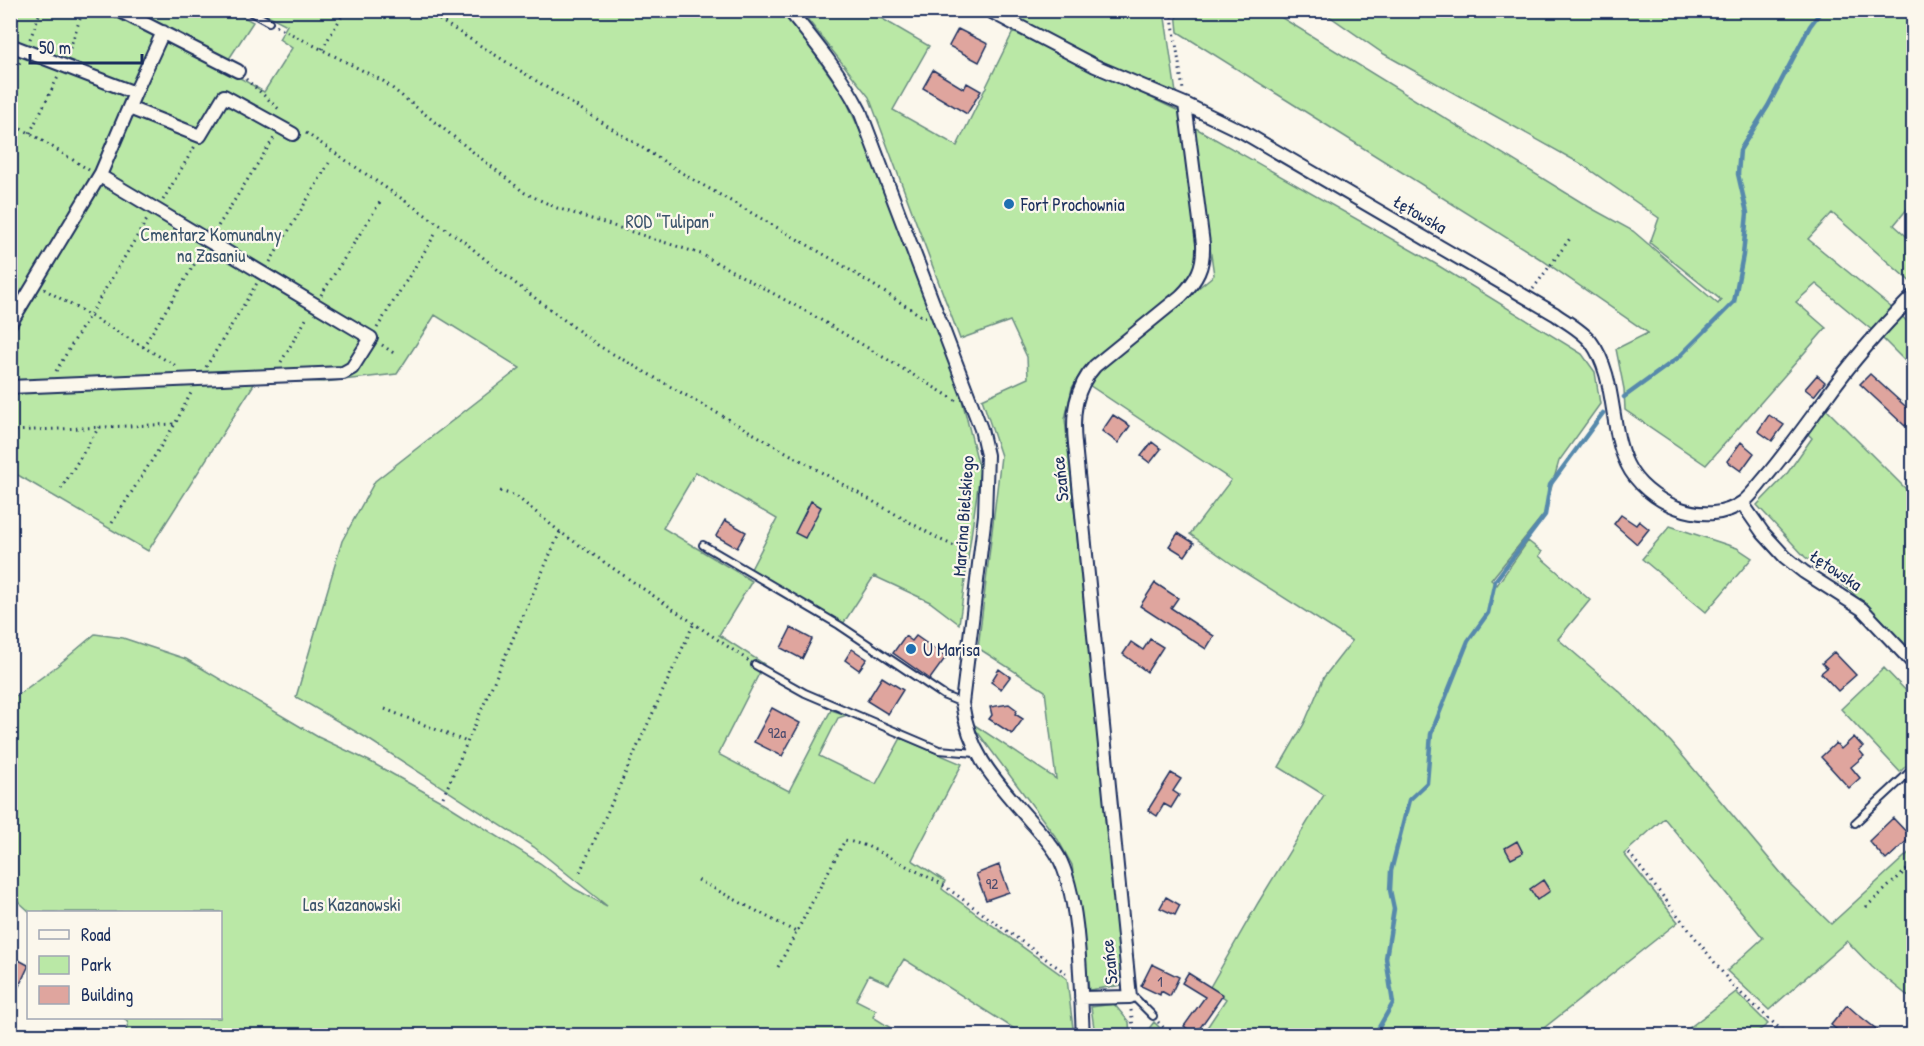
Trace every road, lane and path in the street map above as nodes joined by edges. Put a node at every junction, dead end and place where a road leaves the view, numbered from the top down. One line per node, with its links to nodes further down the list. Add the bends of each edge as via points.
1 (41, 10): 14 (path)
2 (83, 10): 15 (path)
3 (118, 10): 11 (street)
4 (247, 10): 10 (lane)
5 (348, 10): 13 (path)
6 (424, 10): 38 (path, via 687,176 839,262 923,317)
7 (789, 10): 38 (street, Marcina Bielskiego, via 849,88)
8 (988, 10): 19 (street, Łętowska, via 1095,66)
9 (1171, 10): 19 (path)
10 (269, 22): 13 (path)
11 (163, 32): 16 (street); 18 (street)
12 (10, 45): 14 (street)
13 (322, 49): 47 (path, via 383,81 525,193 557,208 701,254 958,401)
14 (25, 51): 15 (street); 17 (path)
15 (64, 66): 18 (street); 25 (path)
16 (238, 71): 21 (path)
17 (10, 79)
18 (135, 93): 20 (street)
19 (1185, 104): 36 (street, Łętowska, via 1243,132); 76 (street, Szańce, via 1203,244 1200,273 1181,296 1086,377 1076,402 1074,430)
20 (129, 108): 27 (street); 28 (street)
21 (281, 112)
22 (10, 124): 25 (path)
23 (281, 128): 26 (street); 27 (street, via 224,96); 33 (path)
24 (306, 132): 57 (path, via 462,240 599,346 941,540)
25 (30, 133): 28 (path)
26 (293, 134)
27 (200, 136): 30 (path)
28 (100, 176): 30 (street); 34 (street)
29 (382, 199): 37 (path)
30 (155, 209): 33 (street); 39 (path)
31 (436, 233): 41 (path)
32 (1571, 237): 36 (path)
33 (209, 241): 37 (street); 42 (path)
34 (35, 284): 39 (path); 40 (street)
35 (1914, 295): 53 (street, Łętowska, via 1832,388 1781,459)
36 (1527, 297): 53 (street, Łętowska, via 1591,342 1604,369 1621,449 1632,474 1642,485 1677,507 1703,514 1718,513)
37 (315, 304): 41 (street); 43 (path)
38 (938, 314): 47 (street, Marcina Bielskiego)
39 (89, 315): 42 (path); 45 (path)
40 (10, 324)
41 (371, 338): 43 (street, via 352,368 343,373)
42 (143, 347): 44 (path)
43 (273, 376): 44 (street)
44 (198, 379): 45 (street); 48 (path)
45 (47, 386): 46 (street)
46 (10, 387)
47 (970, 401): 57 (street, Marcina Bielskiego, via 987,455)
48 (175, 424): 49 (path); 54 (path)
49 (99, 427): 50 (path); 51 (path)
50 (10, 431)
51 (61, 489)
52 (500, 491): 55 (path, via 516,496)
53 (1742, 503): 59 (street, Łętowska, via 1762,533 1785,557 1862,609)
54 (112, 523)
55 (560, 532): 58 (path); 63 (path)
56 (703, 545): 61 (lane)
57 (979, 556): 61 (street, Marcina Bielskiego)
58 (694, 623): 60 (path); 70 (path)
59 (1914, 664)
60 (755, 665): 64 (lane, via 805,693 939,750)
61 (962, 703): 64 (street, Marcina Bielskiego)
62 (385, 709): 63 (path)
63 (467, 742): 66 (path)
64 (976, 753): 75 (street, Marcina Bielskiego, via 1049,843 1067,876 1075,918)
65 (1914, 768): 67 (lane)
66 (443, 797)
67 (1855, 823)
68 (1629, 853): 84 (path, via 1733,986)
69 (1914, 863): 72 (path)
70 (580, 872)
71 (698, 880): 73 (path)
72 (1866, 908)
73 (796, 932): 74 (path); 75 (path, via 845,840 867,846 940,883)
74 (778, 967)
75 (1079, 979): 77 (street, Marcina Bielskiego)
76 (1130, 997): 77 (street); 78 (lane); 82 (path)
77 (1081, 998): 81 (street, Marcina Bielskiego)
78 (1154, 1016): 83 (path)
79 (10, 1026): 80 (path)
80 (25, 1035)
81 (1083, 1035)
82 (1134, 1035)
83 (1172, 1035)
84 (1788, 1035)

